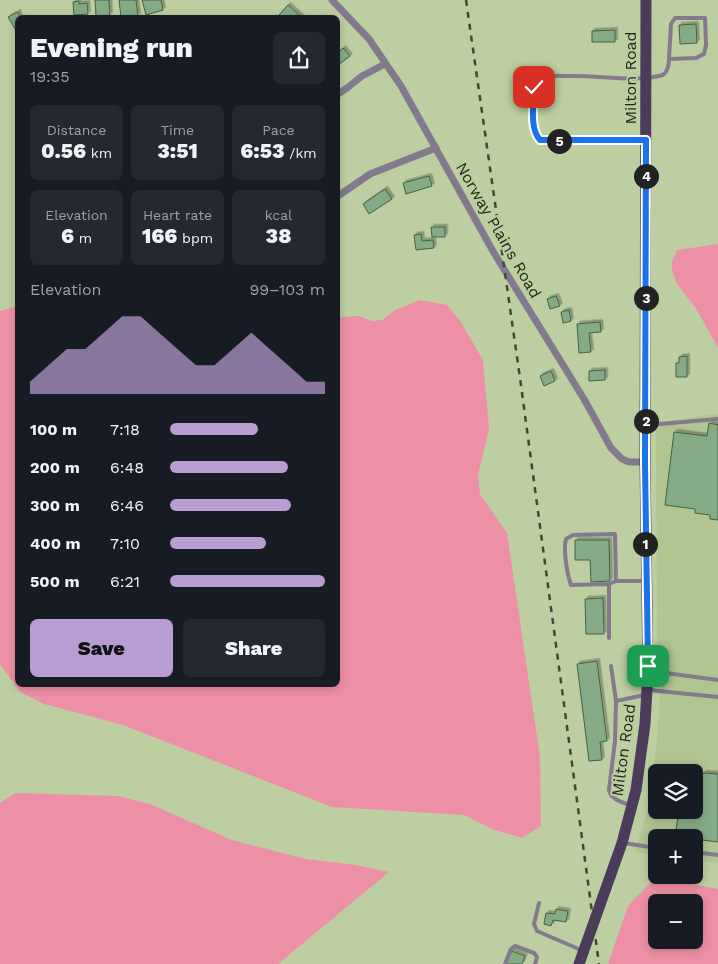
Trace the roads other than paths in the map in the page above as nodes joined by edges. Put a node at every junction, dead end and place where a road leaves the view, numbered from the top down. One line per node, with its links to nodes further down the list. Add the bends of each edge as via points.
1 (332, 0): 4 (street, Norway Plains Road, via 368,39)
2 (646, 0): 5 (main road, Milton Road)
3 (669, 59): 3 (lane, via 672,20 705,18 704,54 696,58); 5 (lane, via 663,76)
4 (385, 64): 6 (street); 8 (street, Norway Plains Road)
5 (646, 78): 7 (main road, Milton Road); 7 (lane, via 591,75 544,78 534,87 534,128 540,140)
6 (340, 93)
7 (646, 140): 11 (main road, Milton Road)
8 (436, 148): 9 (street, via 370,174); 12 (street, Norway Plains Road, via 611,448 629,462)
9 (340, 195)
10 (718, 419): 11 (lane)
11 (646, 425): 12 (main road, Milton Road)
12 (645, 462): 14 (main road, Milton Road)
13 (616, 581): 14 (lane); 15 (lane); 15 (lane, via 615,534 573,535 566,539 571,585)
14 (646, 581): 18 (main road, Milton Road)
15 (609, 584): 16 (lane)
16 (609, 638)
17 (611, 666): 22 (lane)
18 (648, 671): 19 (lane); 20 (main road, Milton Road)
19 (718, 680)
20 (647, 692): 21 (lane); 22 (lane); 23 (main road, Milton Road, via 644,740)
21 (718, 697)
22 (616, 701): 23 (lane, via 609,790 614,799)
23 (632, 806): 24 (main road, Milton Road)
24 (622, 843): 25 (lane); 29 (main road, Milton Road)
25 (648, 847)
26 (703, 853): 27 (lane)
27 (718, 855)
28 (539, 903): 29 (lane, via 534,924 537,932)
29 (584, 951): 32 (main road, Milton Road)
30 (504, 964): 31 (lane, via 511,948 516,946 534,953 537,957)
31 (535, 964)
32 (579, 964)

